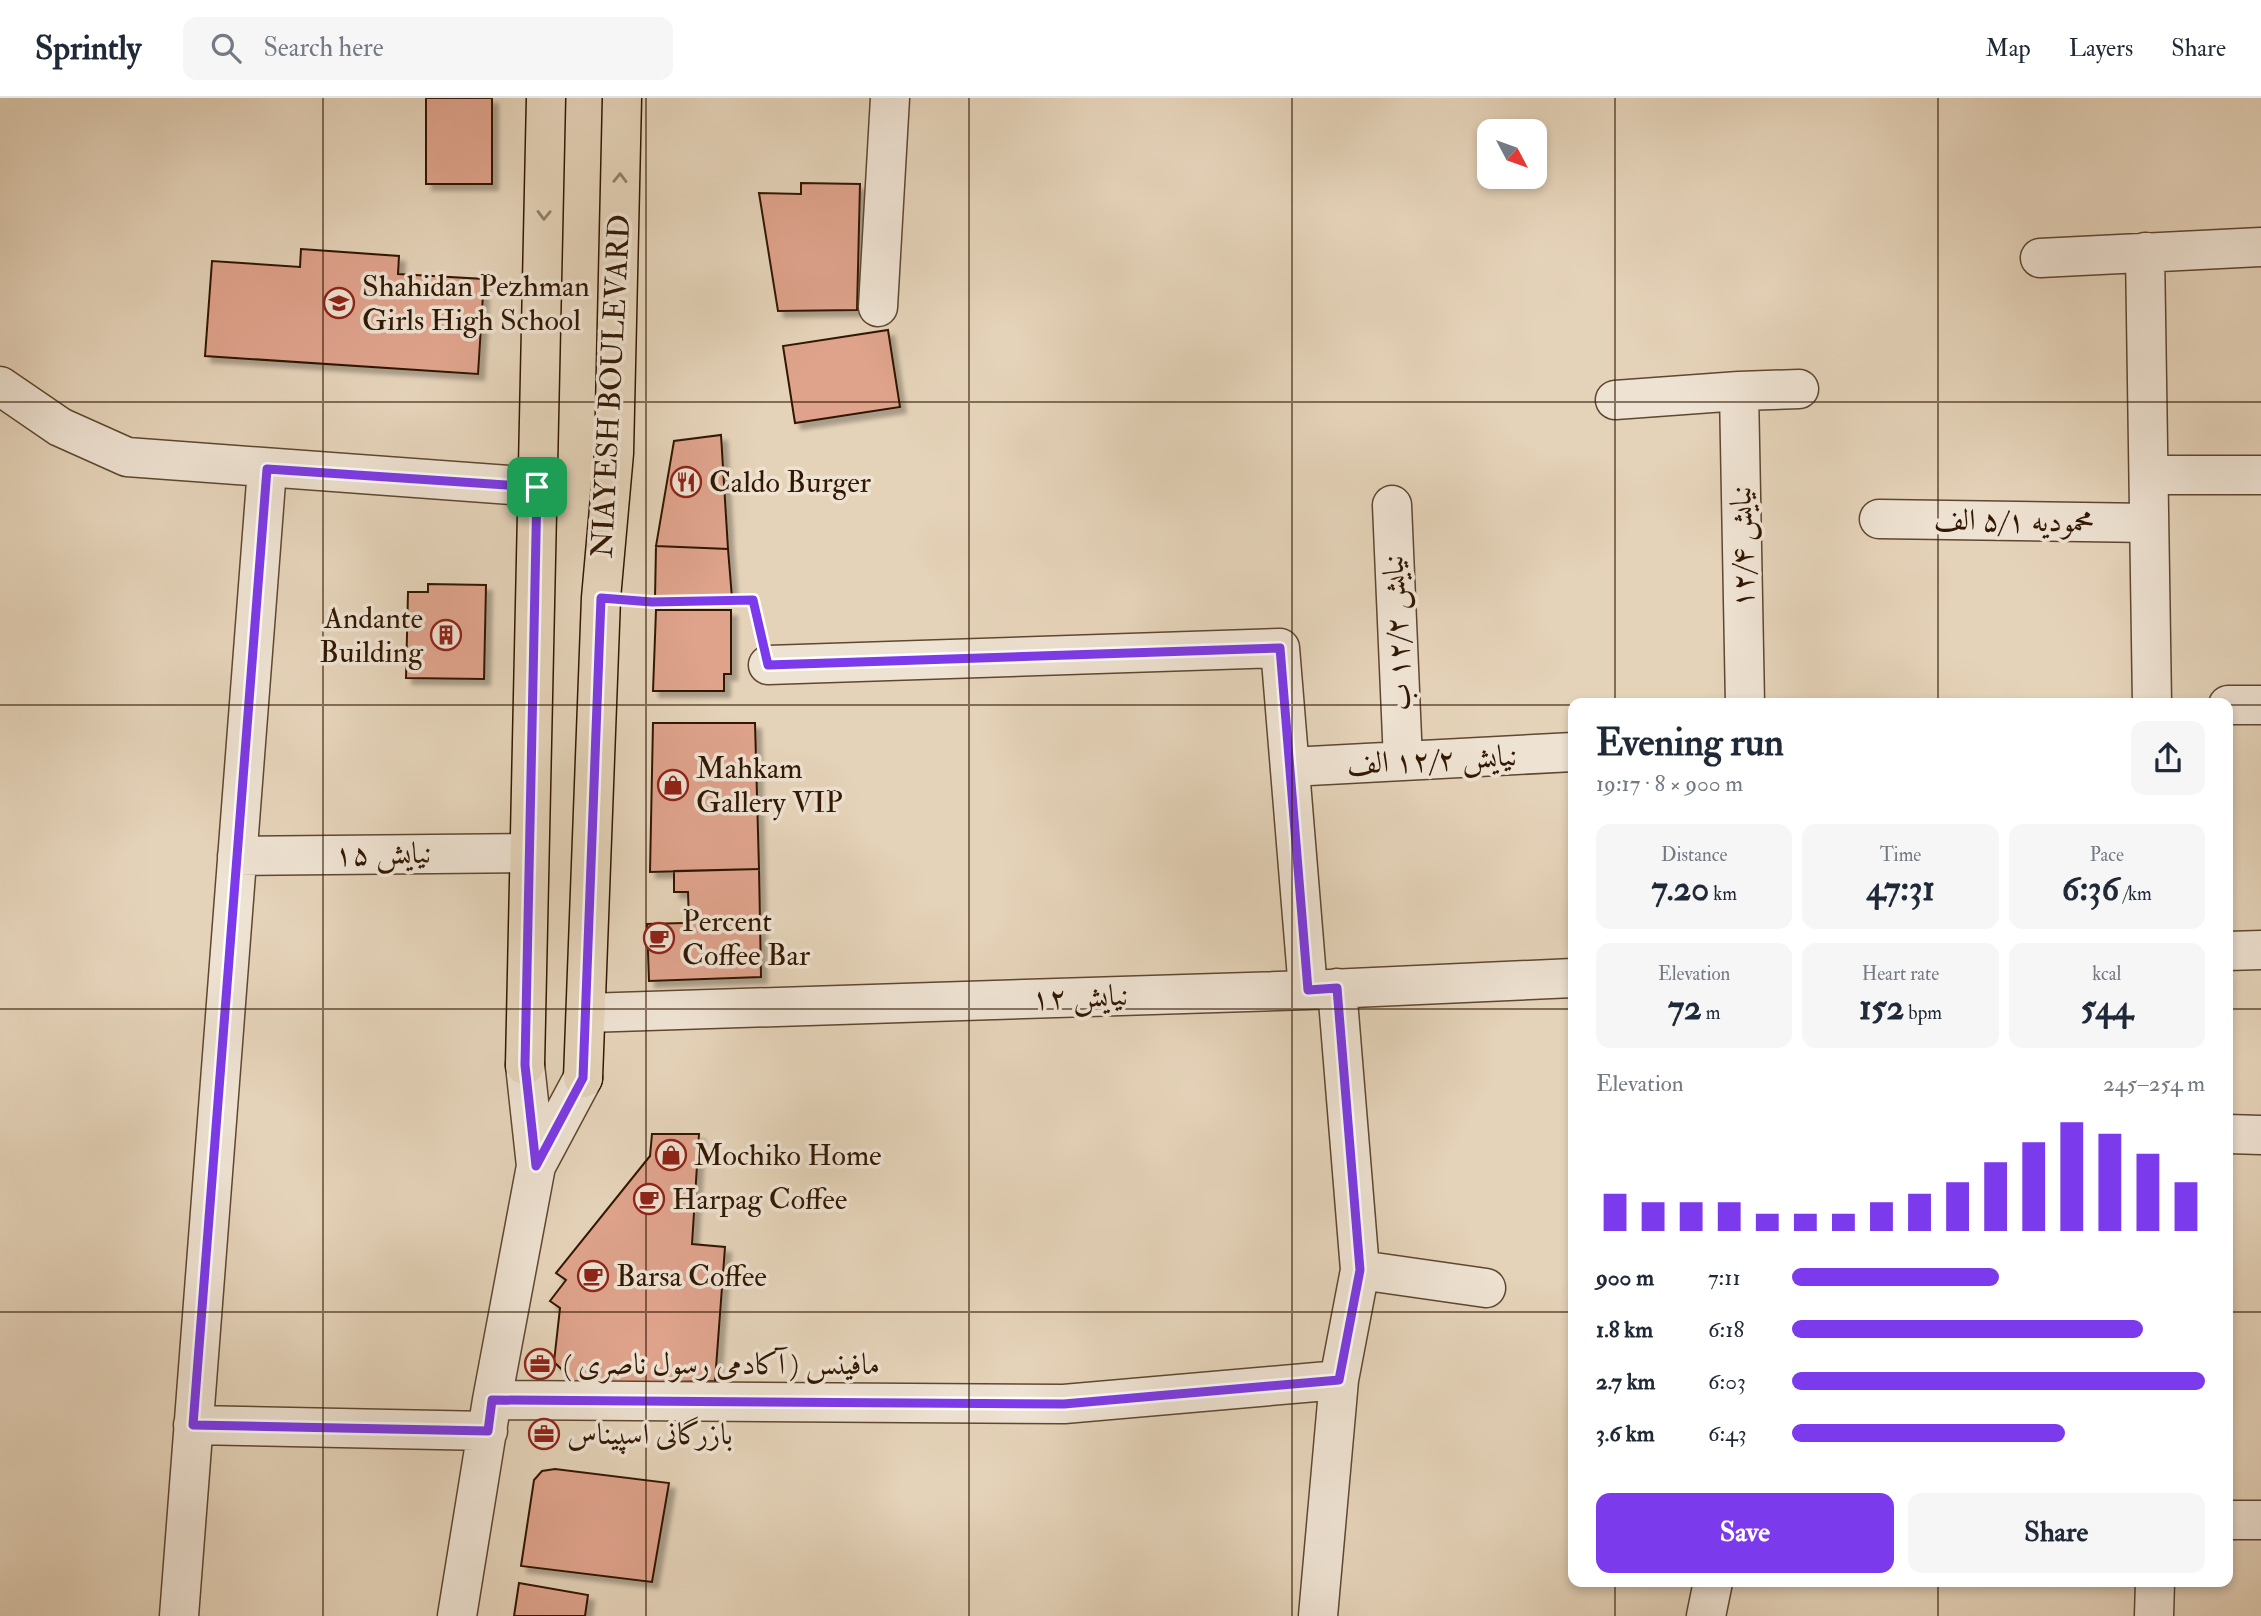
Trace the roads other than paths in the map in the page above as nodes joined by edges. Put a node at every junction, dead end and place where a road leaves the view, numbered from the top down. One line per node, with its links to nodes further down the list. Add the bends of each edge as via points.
1 (546, 98): 15 (main road, NIAYESH BOULEVARD, one-way to 15)
2 (622, 98): 33 (main road, NIAYESH BOULEVARD, one-way to 2, via 601,598 614,453)
3 (890, 98): 7 (street)
4 (2261, 247): 5 (street)
5 (2146, 252): 6 (street); 13 (street)
6 (2040, 258)
7 (878, 307)
8 (0, 386): 12 (street, via 60,427 127,457)
9 (1799, 389): 10 (street)
10 (1739, 391): 11 (street); 20 (street, ۱۲/۴ نیایش)
11 (1615, 400)
12 (267, 469): 15 (street); 28 (street)
13 (2149, 475): 14 (street); 18 (street)
14 (2261, 475)
15 (537, 487): 27 (main road, NIAYESH BOULEVARD)
16 (1392, 505): 25 (street, نیایش ۱۲/۲ ب)
17 (1879, 519): 18 (street, محمودیه ۵/۱ الف)
18 (2149, 523): 21 (street)
19 (768, 665): 26 (street, via 1280,648)
20 (1745, 698)
21 (2152, 698)
22 (2233, 705): 23 (street)
23 (2261, 705)
24 (1568, 752): 25 (street, نیایش ۱۲/۲ الف)
25 (1403, 761): 26 (street, نیایش ۱۲/۲ الف)
26 (1290, 767): 32 (street)
27 (529, 853): 28 (street, ۱۵ نیایش); 34 (main road, NIAYESH BOULEVARD)
28 (237, 856): 43 (street)
29 (2261, 950): 30 (street)
30 (2233, 951)
31 (1568, 978): 32 (street, نیایش ۱۲)
32 (1323, 989): 33 (street, نیایش ۱۲); 39 (street)
33 (586, 1013): 35 (main road, NIAYESH BOULEVARD)
34 (525, 1065): 38 (street, NIAYESH BOULEVARD)
35 (583, 1078): 38 (street, NIAYESH BOULEVARD)
36 (2233, 1134): 37 (street)
37 (2261, 1135)
38 (536, 1166): 42 (street, NIAYESH BOULEVARD)
39 (1360, 1270): 40 (street); 41 (street)
40 (1486, 1288)
41 (1339, 1380): 42 (street, via 1064,1404); 50 (street)
42 (490, 1415): 43 (street); 49 (street, NIAYESH BOULEVARD)
43 (193, 1425): 48 (street)
44 (2233, 1520): 45 (street)
45 (2261, 1520)
46 (1712, 1587): 51 (street)
47 (2155, 1587): 52 (street)
48 (179, 1616)
49 (457, 1616)
50 (1318, 1616)
51 (1706, 1616)
52 (2154, 1616)

